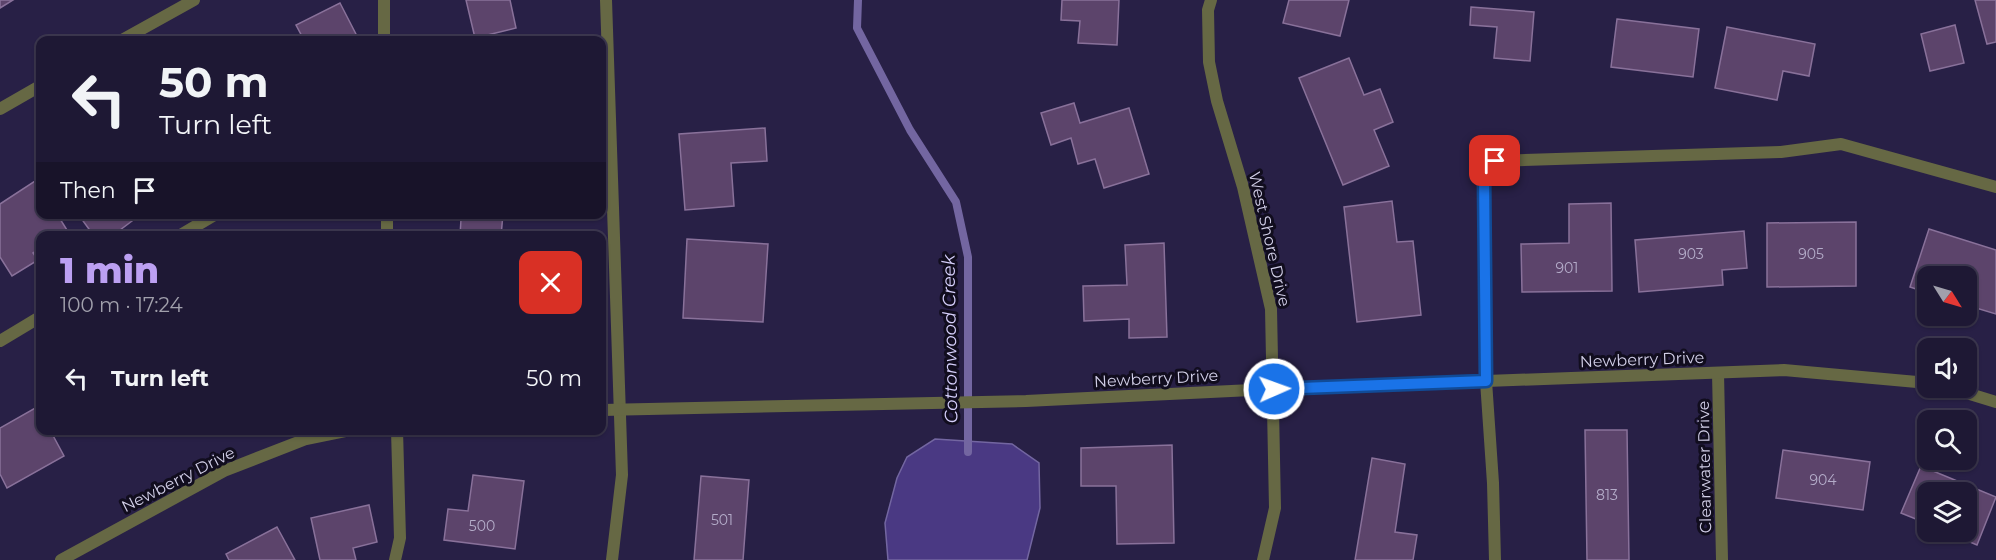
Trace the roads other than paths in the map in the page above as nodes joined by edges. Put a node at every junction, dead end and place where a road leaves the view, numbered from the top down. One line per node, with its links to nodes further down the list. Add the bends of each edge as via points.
1 (194, 0): 5 (street)
2 (384, 0): 6 (street)
3 (606, 0): 20 (street)
4 (1210, 0): 17 (street, West Shore Drive, via 1209,62 1271,309)
5 (129, 36)
6 (384, 36)
7 (36, 88): 8 (street)
8 (0, 109)
9 (1996, 187): 15 (street, via 1841,144 1781,152 1495,161 1484,175)
10 (208, 219): 11 (street)
11 (187, 231)
12 (36, 319): 13 (street)
13 (0, 341)
14 (1718, 373): 15 (street, Newberry Drive); 16 (street, Newberry Drive, via 1784,370); 29 (street, Clearwater Drive)
15 (1486, 381): 17 (street, Newberry Drive); 28 (street)
16 (1917, 381)
17 (1274, 389): 20 (street, Newberry Drive, via 1026,401); 27 (street, West Shore Drive, via 1275,508)
18 (1977, 396): 19 (street)
19 (1996, 402)
20 (620, 409): 21 (street, Newberry Drive); 26 (street, via 622,475)
21 (606, 410)
22 (328, 435): 24 (street, Newberry Drive, via 224,471)
23 (397, 435): 25 (street, via 400,538)
24 (61, 560)
25 (394, 560)
26 (612, 560)
27 (1263, 560)
28 (1495, 560)
29 (1722, 560)

